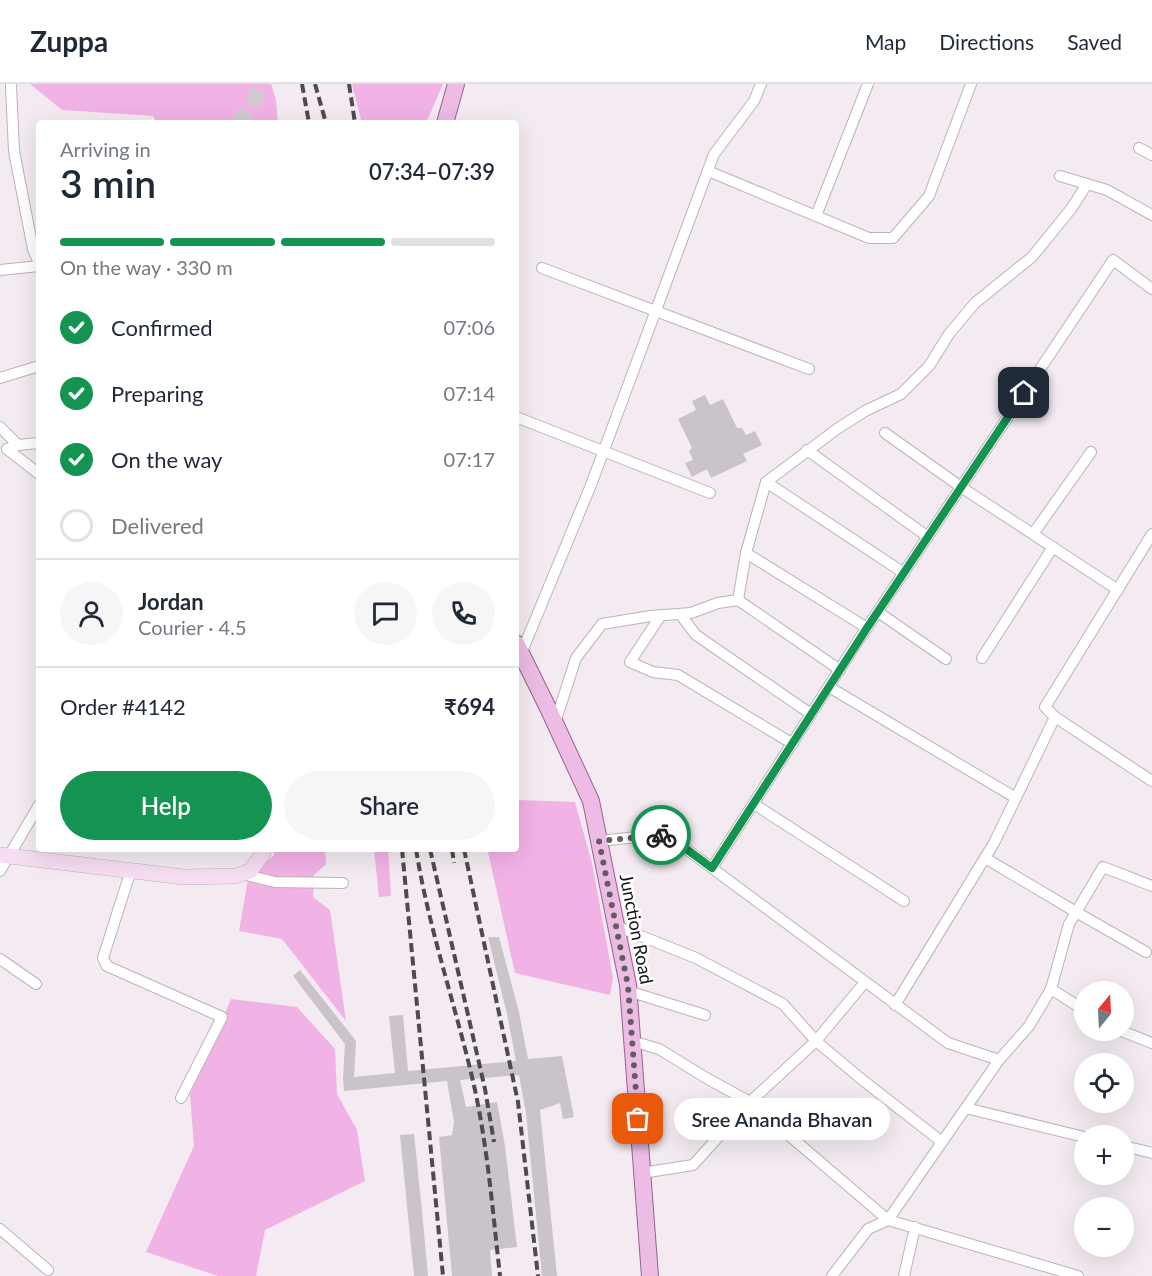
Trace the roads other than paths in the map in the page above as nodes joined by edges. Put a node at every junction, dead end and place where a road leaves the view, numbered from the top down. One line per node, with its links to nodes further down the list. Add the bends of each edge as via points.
1 (456, 84): 6 (main road)
2 (761, 84): 9 (street, via 754,101 714,154)
3 (868, 84): 13 (street)
4 (971, 84): 13 (street, via 929,196 893,238 869,238)
5 (11, 86): 14 (street, via 14,151)
6 (447, 120)
7 (1139, 148): 8 (street)
8 (1152, 154)
9 (708, 171): 13 (street); 19 (street)
10 (1060, 176): 11 (street)
11 (1087, 184): 12 (street, via 1107,190); 28 (street, via 1032,257 975,303 929,366 901,394 866,411)
12 (1152, 215)
13 (816, 216)
14 (36, 256)
15 (36, 264): 17 (street)
16 (542, 268): 19 (street)
17 (0, 270)
18 (1152, 289): 33 (street, via 1113,260)
19 (656, 310): 21 (street); 29 (street)
20 (36, 367): 22 (street)
21 (808, 369)
22 (0, 378)
23 (519, 418): 29 (street)
24 (0, 427): 27 (street)
25 (885, 433): 33 (street)
26 (36, 442): 27 (street)
27 (18, 445): 31 (street, via 7,449)
28 (807, 450): 32 (street); 37 (street)
29 (603, 452): 34 (street); 47 (street)
30 (1091, 453): 35 (street)
31 (36, 472)
32 (766, 482): 39 (street); 40 (street)
33 (961, 488): 35 (street); 37 (street)
34 (710, 493)
35 (1033, 534): 38 (street)
36 (1152, 534): 41 (street)
37 (928, 537): 40 (street)
38 (1053, 547): 41 (street); 48 (street)
39 (746, 554): 42 (street); 46 (street)
40 (904, 573): 43 (street)
41 (1118, 590): 53 (street, via 1045,707)
42 (738, 600): 44 (street); 50 (street)
43 (878, 612): 46 (street); 49 (street)
44 (680, 614): 45 (street); 52 (street, via 696,635)
45 (661, 615): 54 (street, via 602,624 576,658); 55 (street, via 630,662 653,672 678,675)
46 (867, 628): 50 (street)
47 (519, 648): 54 (main road, Junction Road)
48 (982, 658)
49 (946, 659)
50 (840, 670): 51 (street)
51 (829, 687): 52 (street); 57 (street)
52 (811, 714): 55 (street)
53 (1054, 717): 56 (street); 57 (street)
54 (555, 723): 60 (main road, Junction Road, via 591,801)
55 (793, 744): 58 (street)
56 (1152, 781)
57 (1016, 798): 63 (street)
58 (754, 804): 64 (street); 70 (street)
59 (36, 809): 62 (street)
60 (599, 841): 64 (street, via 666,834); 72 (main road, Junction Road)
61 (263, 852): 67 (main road, via 250,871)
62 (4, 856): 65 (main road); 66 (street)
63 (985, 858): 71 (street); 80 (street)
64 (712, 868): 75 (street)
65 (131, 870): 67 (main road, via 184,876); 87 (street, via 103,958 107,966 222,1017)
66 (0, 872)
67 (242, 874): 68 (street, via 275,882)
68 (343, 883)
69 (1152, 886): 71 (street, via 1103,867)
70 (904, 901)
71 (1076, 912): 73 (street); 77 (street)
72 (616, 926): 78 (main road, Junction Road); 84 (street, via 696,958 783,1004)
73 (1146, 952)
74 (0, 959): 76 (street)
75 (864, 982): 80 (street); 84 (street)
76 (36, 984)
77 (1051, 989): 79 (street); 86 (street, via 1029,1026)
78 (628, 991): 81 (street); 83 (main road, Junction Road)
79 (1074, 1004)
80 (895, 1005): 86 (street, via 948,1043)
81 (705, 1015)
82 (1134, 1036): 85 (street)
83 (632, 1041): 88 (street, via 659,1049); 94 (main road, Junction Road)
84 (816, 1041): 88 (street); 91 (street)
85 (1152, 1043)
86 (999, 1060): 89 (street)
87 (181, 1098)
88 (750, 1102): 94 (street, via 693,1166); 95 (street)
89 (966, 1108): 90 (street); 91 (street)
90 (1074, 1135)
91 (942, 1142): 95 (street)
92 (1134, 1149): 93 (street)
93 (1152, 1154)
94 (642, 1173): 99 (main road, Junction Road)
95 (888, 1220): 96 (street); 100 (street, via 868,1229)
96 (915, 1227): 101 (street); 102 (street)
97 (0, 1229): 98 (street)
98 (51, 1274)
99 (650, 1276)
100 (832, 1276)
101 (904, 1276)
102 (1078, 1276)

